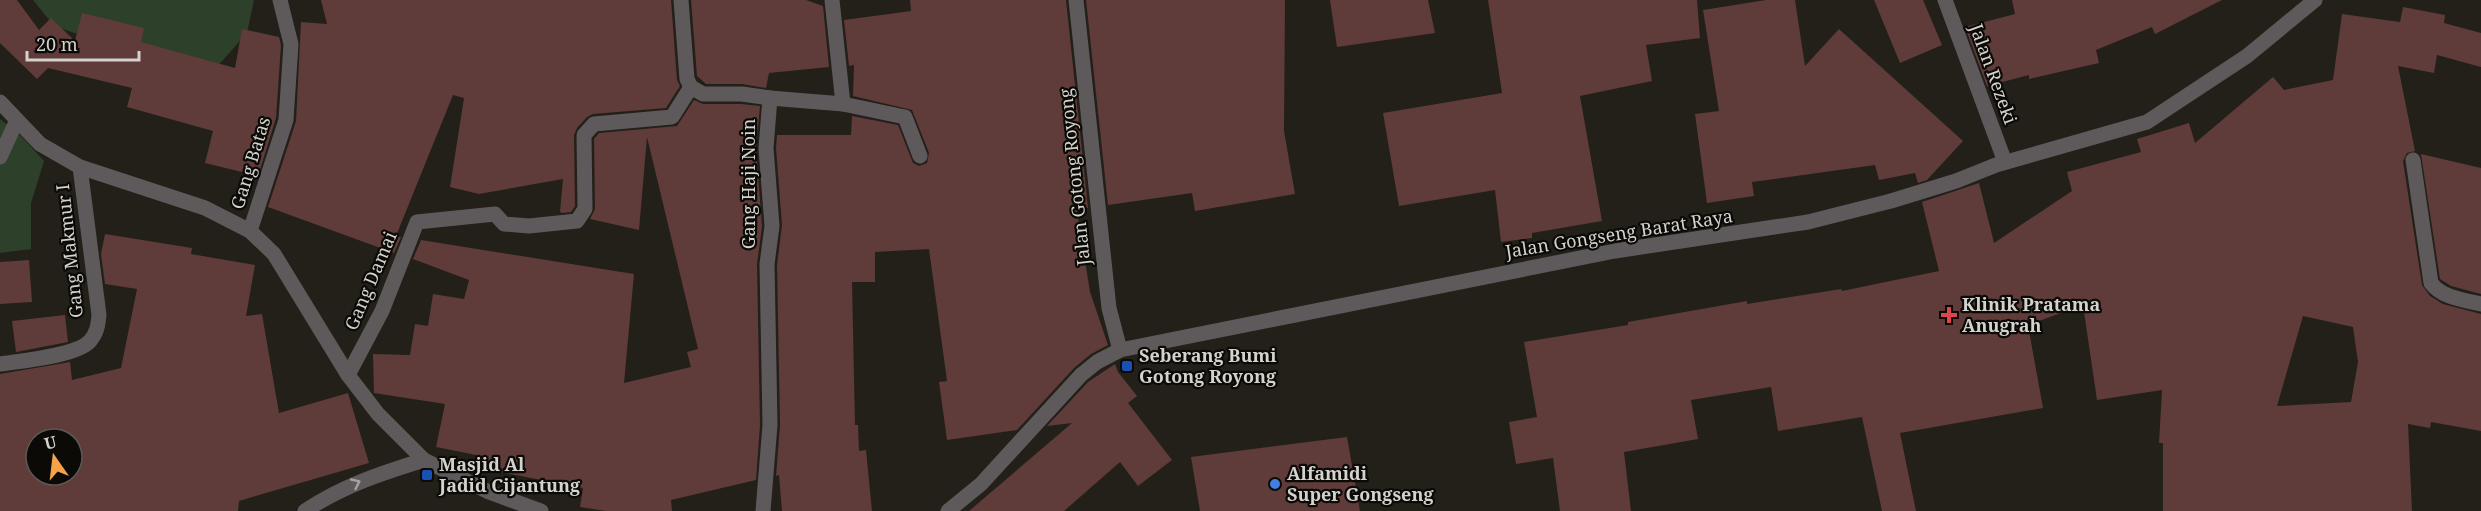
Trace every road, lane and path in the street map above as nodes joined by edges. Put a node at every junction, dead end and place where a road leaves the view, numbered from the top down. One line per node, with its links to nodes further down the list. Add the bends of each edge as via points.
1 (280, 0): 17 (street, Gang Batas, via 291,44 286,120)
2 (681, 0): 7 (street, via 687,79)
3 (832, 0): 10 (street)
4 (1076, 0): 19 (street, Jalan Gotong Royong, via 1109,308)
5 (1945, 0): 15 (street, Jalan Rezeki)
6 (2315, 0): 15 (street, Jalan Gongseng Barat Raya, via 2247,56 2147,122)
7 (691, 87): 8 (street, Gang Haji Noin, via 703,94); 21 (street, Gang Damai, via 672,117 594,124 584,135 585,209 577,221 529,226 504,224 495,214 417,222 382,311)
8 (770, 98): 10 (street); 25 (street, Gang Haji Noin, via 766,148 772,226 768,264 770,425)
9 (0, 102): 11 (street)
10 (843, 105): 12 (street, via 905,117)
11 (16, 120): 13 (street); 16 (street, via 40,144)
12 (920, 156)
13 (0, 157)
14 (2414, 160): 18 (street, via 2431,283 2449,296)
15 (2005, 162): 19 (street, Jalan Gongseng Barat Raya, via 1892,201 1808,222 1614,251)
16 (80, 167): 17 (street, via 205,208); 20 (street, Gang Makmur I, via 98,329 89,343 73,350)
17 (250, 231): 21 (street, via 274,254)
18 (2481, 304)
19 (1120, 350): 26 (street, Jalan Gongseng Barat Raya, via 1081,375 981,484)
20 (0, 364)
21 (348, 375): 22 (street, via 378,414)
22 (424, 460): 23 (street, one-way to 22, via 364,479); 24 (street, via 489,492)
23 (305, 511)
24 (541, 511)
25 (763, 511)
26 (948, 511)

